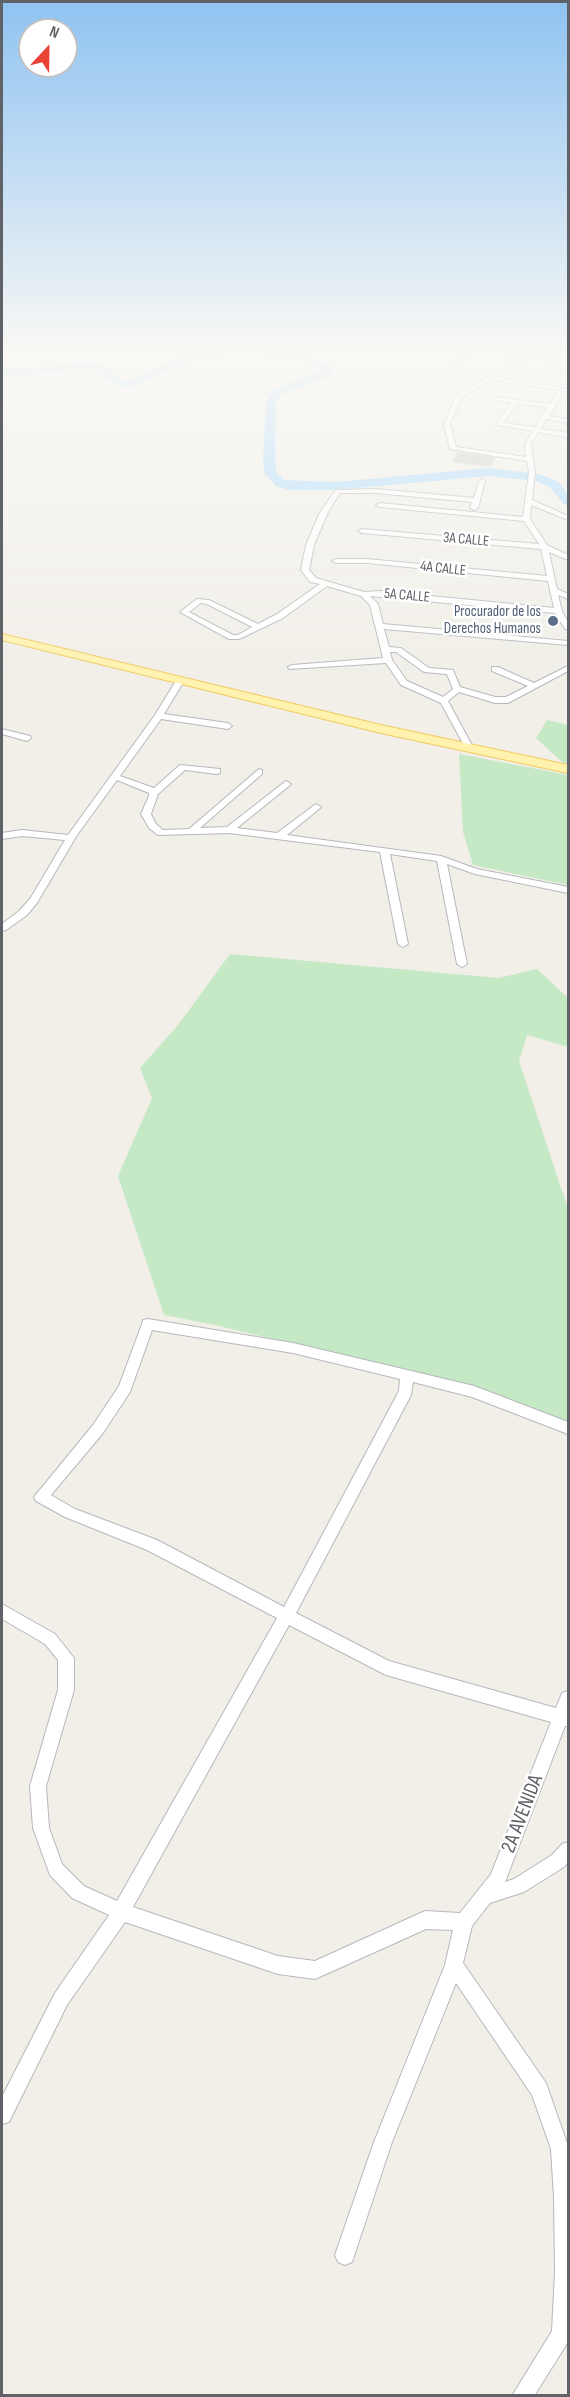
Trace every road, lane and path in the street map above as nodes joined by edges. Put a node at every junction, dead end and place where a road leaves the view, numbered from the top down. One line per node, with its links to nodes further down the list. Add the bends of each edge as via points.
1 (530, 462): 5 (street)
2 (482, 481): 4 (street)
3 (401, 494): 4 (street); 7 (street); 16 (street, via 338,491 310,545 305,570 313,580)
4 (477, 500): 8 (street)
5 (530, 502): 9 (street); 10 (street)
6 (380, 505): 7 (street)
7 (396, 507): 8 (street)
8 (471, 514): 10 (street)
9 (568, 518)
10 (526, 519): 12 (street)
11 (362, 531): 12 (street, 3A CALLE)
12 (544, 547): 13 (street, 3A CALLE); 15 (street)
13 (568, 558)
14 (336, 561): 15 (street, 4A CALLE)
15 (550, 579): 17 (street)
16 (325, 584): 18 (street, 5A CALLE); 22 (street)
17 (553, 590): 19 (street); 20 (street)
18 (364, 594): 20 (street, 5A CALLE, via 379,592); 21 (street, via 374,604)
19 (568, 595)
20 (558, 610): 23 (street)
21 (378, 626): 25 (street); 26 (street)
22 (258, 627): 22 (street, via 232,637 184,612 200,601 209,602)
23 (568, 627)
24 (2, 637): 31 (main road)
25 (568, 643)
26 (386, 649): 27 (street); 33 (street, via 398,650 427,670 450,672)
27 (388, 660): 28 (street); 34 (street, via 404,683)
28 (292, 668)
29 (568, 668): 32 (street)
30 (495, 669): 32 (street)
31 (180, 681): 35 (street); 39 (main road)
32 (534, 686): 33 (street, via 501,701)
33 (457, 689): 34 (street)
34 (444, 701): 39 (street)
35 (159, 716): 36 (street); 43 (street)
36 (228, 726)
37 (2, 732): 38 (street)
38 (27, 738)
39 (470, 749): 40 (main road)
40 (568, 769)
41 (217, 771): 45 (street, via 183,767)
42 (259, 772): 47 (street)
43 (117, 777): 45 (street); 51 (street)
44 (286, 784): 48 (street)
45 (154, 793): 47 (street, via 146,814 152,826 161,832)
46 (316, 807): 50 (street)
47 (194, 830): 48 (street)
48 (229, 830): 50 (street)
49 (2, 836): 51 (street, via 22,833)
50 (280, 836): 52 (street)
51 (72, 838): 55 (street, via 34,900 23,914)
52 (384, 850): 53 (street); 56 (street)
53 (441, 859): 54 (street, via 475,871); 57 (street)
54 (568, 890)
55 (2, 928)
56 (403, 944)
57 (462, 964)
58 (407, 1375): 59 (street, via 474,1392); 61 (street, via 406,1391); 61 (street, via 293,1348 148,1324 125,1388 98,1429 40,1497 152,1545)
59 (568, 1428)
60 (2, 1611): 66 (street, via 50,1640 66,1658 66,1690 38,1786 41,1828 56,1869 78,1892)
61 (286, 1617): 63 (street, via 386,1668); 66 (street)
62 (568, 1698): 63 (street, 2A AVENIDA)
63 (565, 1718): 65 (street, 2A AVENIDA, via 497,1880)
64 (568, 1850): 65 (street, via 558,1861 518,1886)
65 (485, 1896): 67 (street, 2A AVENIDA)
66 (121, 1912): 67 (street, via 278,1965 315,1970 425,1920); 69 (street, via 61,1999)
67 (464, 1922): 68 (street)
68 (454, 1965): 70 (street, via 539,2090 561,2149); 71 (street, via 383,2142)
69 (2, 2115)
70 (566, 2198): 72 (street, via 562,2334)
71 (345, 2255)
72 (522, 2396)

